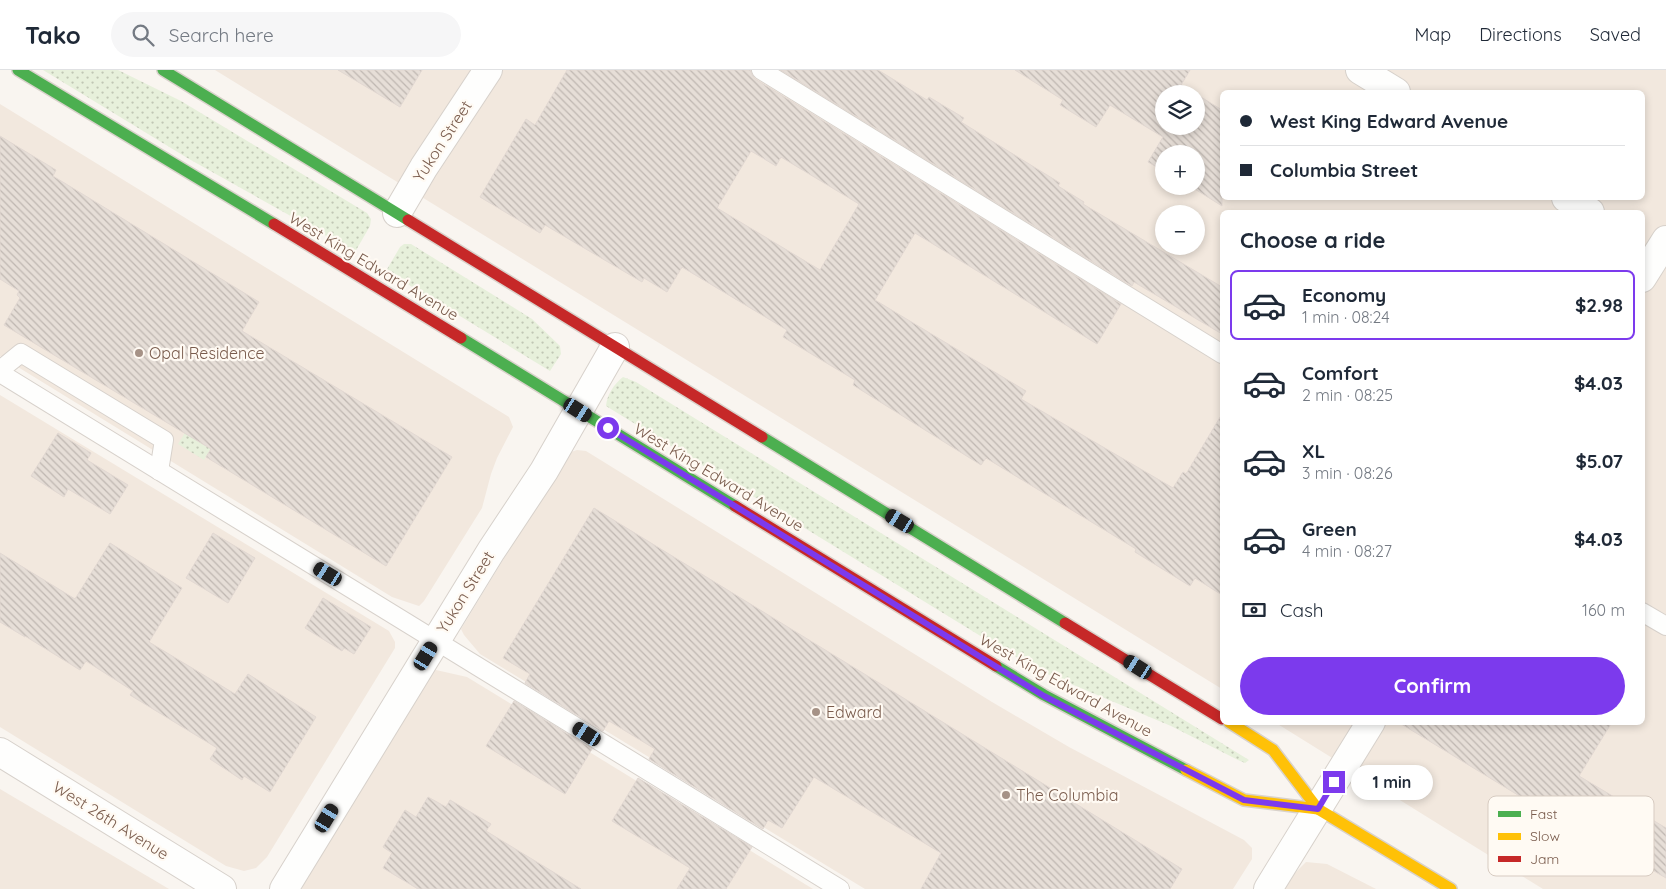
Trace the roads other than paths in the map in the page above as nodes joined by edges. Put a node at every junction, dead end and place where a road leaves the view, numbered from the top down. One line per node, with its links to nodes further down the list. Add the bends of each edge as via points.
1 (18, 70): 15 (main road, West King Edward Avenue)
2 (163, 70): 9 (main road)
3 (488, 70): 9 (street, Yukon Street)
4 (760, 70): 13 (lane)
5 (1360, 70): 6 (street)
6 (1393, 90)
7 (1569, 200): 8 (street)
8 (1587, 210)
9 (396, 213): 12 (main road)
10 (1658, 250): 11 (street)
11 (1645, 273)
12 (615, 347): 15 (street, Yukon Street); 20 (main road)
13 (1220, 353)
14 (0, 372): 16 (lane); 16 (lane, via 21,353 164,440)
15 (578, 410): 19 (street, Yukon Street, via 544,471); 24 (main road, West King Edward Avenue, via 1044,696 1244,800)
16 (159, 471): 19 (lane)
17 (1645, 614): 18 (lane)
18 (1666, 626)
19 (436, 640): 26 (street, Yukon Street); 27 (lane)
20 (1220, 718)
21 (1234, 725): 24 (main road, West King Edward Avenue, via 1273,750)
22 (1368, 725): 24 (street)
23 (0, 752): 25 (street, West 26th Avenue)
24 (1318, 809): 28 (street); 29 (main road, West King Edward Avenue)
25 (222, 889)
26 (284, 889)
27 (840, 889)
28 (1268, 889)
29 (1451, 889)

